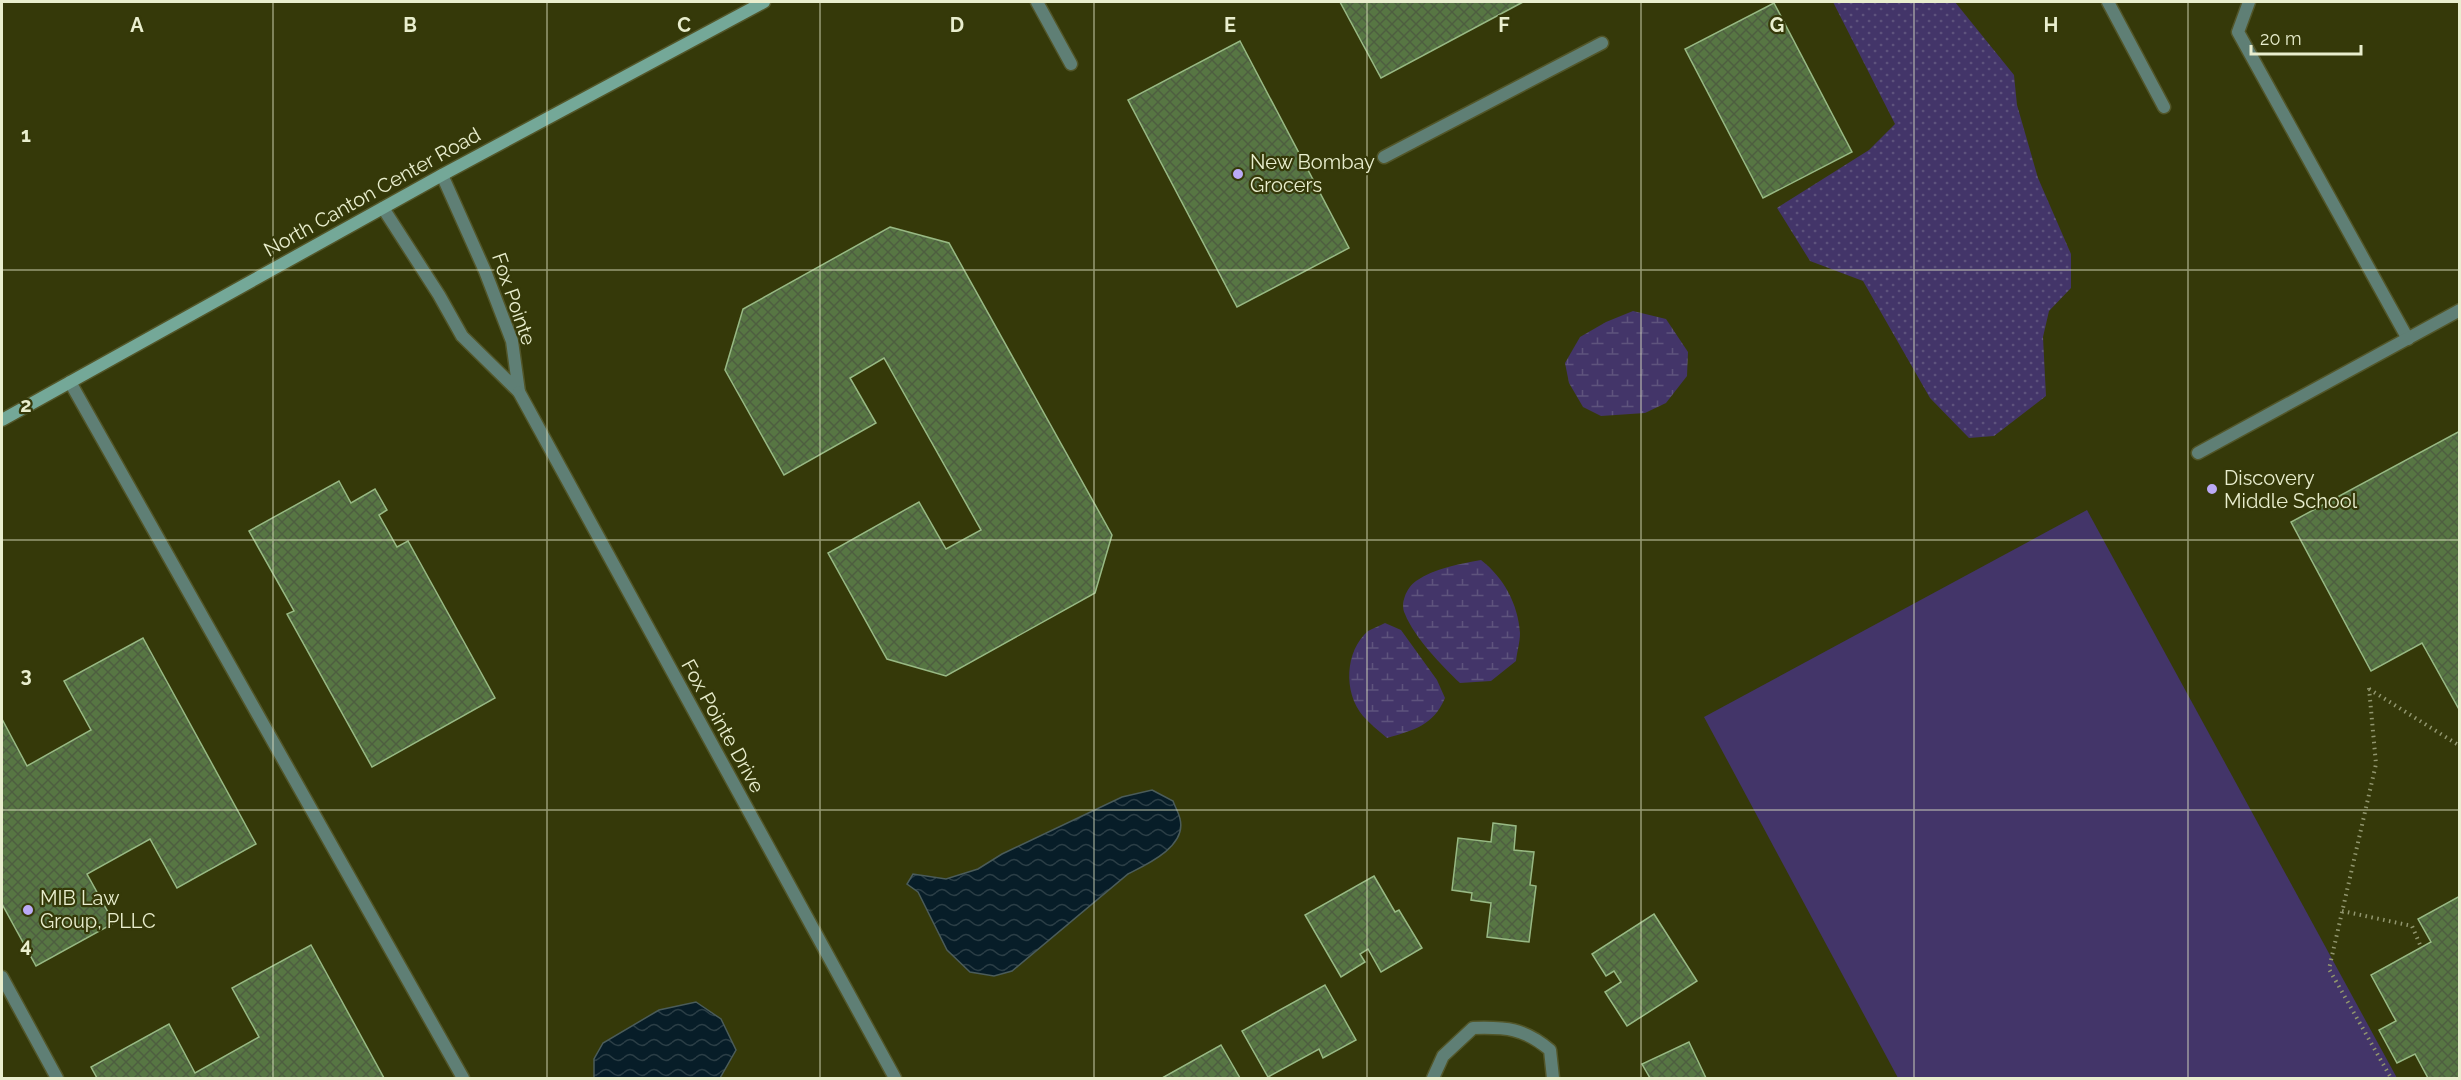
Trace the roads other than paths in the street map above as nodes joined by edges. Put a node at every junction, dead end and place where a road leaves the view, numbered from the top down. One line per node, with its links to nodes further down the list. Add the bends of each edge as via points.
1 (764, 2): 9 (main road, North Canton Center Road)
2 (1037, 2): 6 (street)
3 (2108, 2): 7 (street)
4 (2249, 2): 12 (street, via 2238,32)
5 (1602, 43): 8 (street)
6 (1071, 64)
7 (2163, 107)
8 (1384, 157)
9 (442, 175): 10 (main road, North Canton Center Road); 14 (street, Fox Pointe, via 512,341)
10 (382, 208): 13 (main road, North Canton Center Road); 14 (street, via 462,336)
11 (2460, 310): 12 (street)
12 (2408, 339): 16 (street)
13 (70, 382): 15 (main road, North Canton Center Road); 19 (street)
14 (519, 392): 20 (street, Fox Pointe Drive)
15 (2, 420)
16 (2198, 453)
17 (2, 977): 18 (street)
18 (57, 1078)
19 (463, 1078)
20 (895, 1078)
21 (1433, 1078): 22 (street, via 1443,1056 1473,1028 1503,1027 1533,1036 1550,1050)
22 (1552, 1078)

